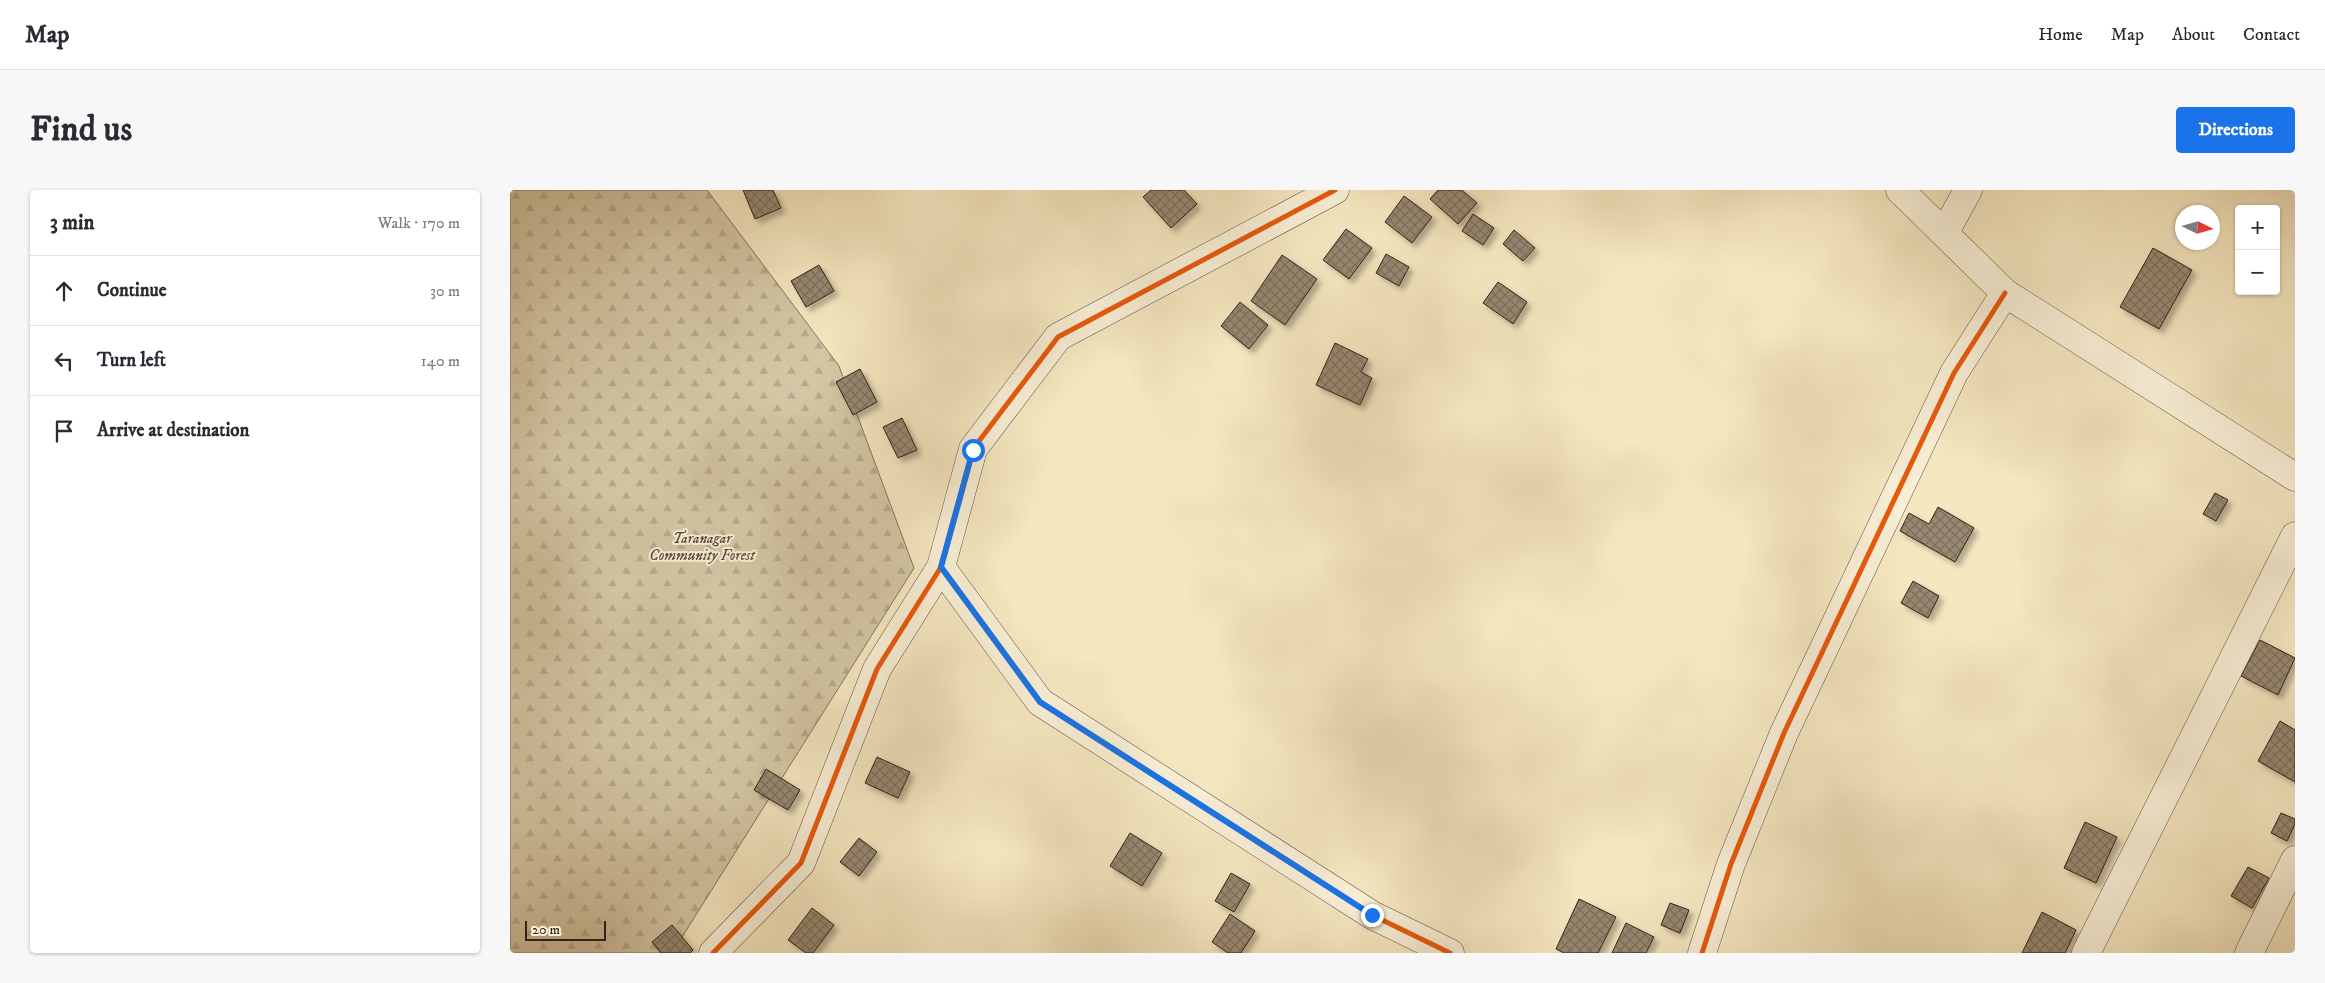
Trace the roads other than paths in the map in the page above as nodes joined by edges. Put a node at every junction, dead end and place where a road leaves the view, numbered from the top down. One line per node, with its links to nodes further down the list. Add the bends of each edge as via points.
1 (1335, 190): 8 (street, via 1058,337 973,450)
2 (1900, 190): 4 (street)
3 (1968, 190): 4 (street)
4 (1944, 232): 5 (street)
5 (2005, 293): 6 (street); 12 (street, via 1954,373 1784,733 1731,864)
6 (2295, 477)
7 (2295, 536): 13 (street)
8 (941, 567): 10 (street, via 877,668 800,863); 11 (street, via 1040,702 1372,915)
9 (2295, 860): 14 (street)
10 (714, 953)
11 (1450, 953)
12 (1702, 953)
13 (2086, 953)
14 (2249, 953)

